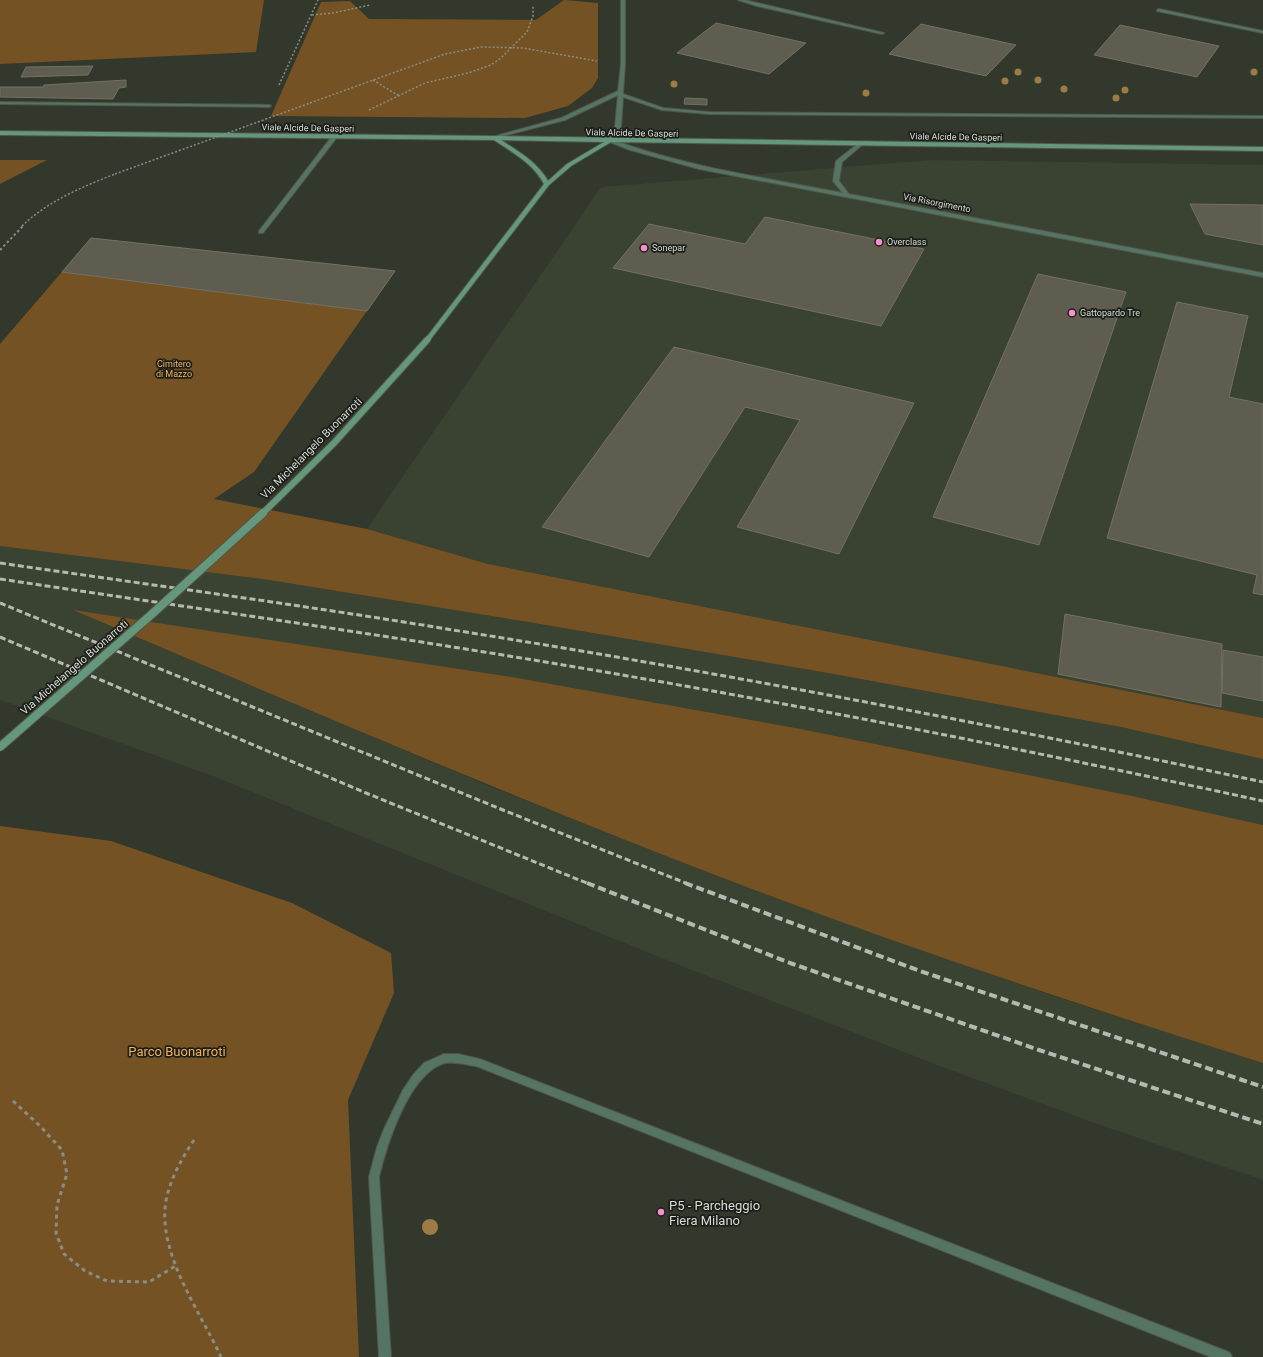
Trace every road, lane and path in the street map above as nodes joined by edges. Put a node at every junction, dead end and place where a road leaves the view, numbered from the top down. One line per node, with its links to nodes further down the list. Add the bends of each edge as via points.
1 (318, 0): 7 (path)
2 (623, 0): 13 (street)
3 (740, 0): 9 (street)
4 (370, 5): 7 (path)
5 (533, 5): 10 (path, via 533,16 527,32)
6 (1159, 10): 8 (street)
7 (311, 15): 16 (path)
8 (1263, 32)
9 (882, 33)
10 (513, 47): 11 (path); 12 (path, via 497,46 445,54); 14 (path, via 491,64 468,73 425,83)
11 (603, 62)
12 (372, 80): 14 (path); 28 (path, bridge, via 115,174 59,198 21,226)
13 (621, 93): 18 (street, Viale Alcide De Gasperi, via 662,109 702,113); 21 (street, via 563,119); 22 (street, via 618,127)
14 (399, 96): 17 (path)
15 (0, 103): 16 (street)
16 (269, 106)
17 (363, 112)
18 (1263, 117)
19 (0, 133): 20 (street, Viale Alcide De Gasperi)
20 (335, 136): 21 (street, Viale Alcide De Gasperi); 27 (street)
21 (494, 138): 22 (street, Viale Alcide De Gasperi); 25 (street, via 530,162)
22 (610, 141): 23 (street, Viale Alcide De Gasperi); 25 (street, Via Michelangelo Buonarroti, via 569,165); 26 (street, Via Risorgimento, via 699,167)
23 (860, 144): 24 (street, Viale Alcide De Gasperi); 26 (street, via 839,161 836,181)
24 (1263, 149)
25 (547, 184): 30 (street, Via Michelangelo Buonarroti, bridge, via 428,338 365,411 302,476 231,543)
26 (848, 195): 29 (street, Via Risorgimento)
27 (261, 232)
28 (0, 250)
29 (1263, 275)
30 (0, 747)
31 (13, 1101): 33 (path, via 62,1150 67,1174 57,1205 56,1233 64,1254 85,1270 107,1281 149,1282)
32 (194, 1140): 33 (path, via 176,1169 166,1201 165,1228)
33 (176, 1265): 34 (path)
34 (221, 1357)
35 (385, 1357): 36 (street, via 374,1177 379,1153 413,1082 425,1067 440,1060 459,1059 476,1062)
36 (1226, 1357)

